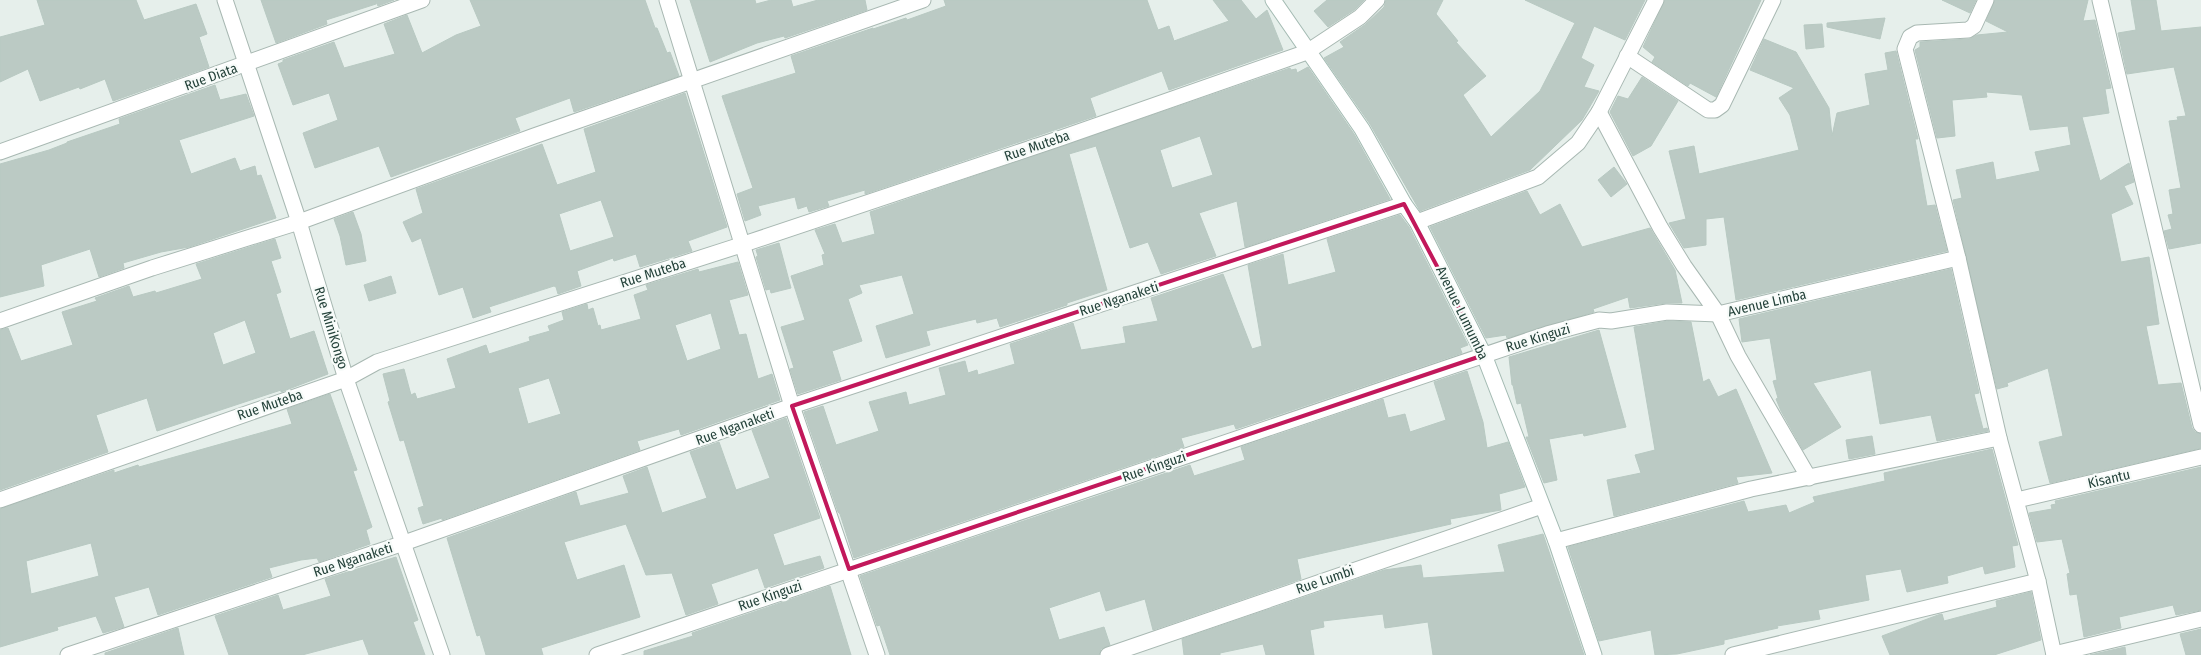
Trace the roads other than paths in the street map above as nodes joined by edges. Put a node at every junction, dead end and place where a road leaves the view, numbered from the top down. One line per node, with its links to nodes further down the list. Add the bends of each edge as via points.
1 (225, 0): 13 (street, Rue MiniKongo)
2 (422, 0): 13 (street, Rue Diata)
3 (667, 0): 14 (street)
4 (924, 0): 14 (street)
5 (1273, 0): 11 (street, Avenue Lumumba)
6 (1378, 0): 11 (street, Rue Muteba, via 1360,17)
7 (1656, 0): 12 (street)
8 (1773, 0): 12 (street, via 1722,105 1715,110 1708,110)
9 (1986, 0): 21 (street, via 1974,26 1968,30 1917,33 1910,37 1906,49)
10 (2100, 0): 27 (street)
11 (1307, 52): 17 (street, Avenue Lumumba, via 1362,129); 20 (street, Rue Muteba)
12 (1627, 56): 15 (street)
13 (248, 64): 16 (street, Rue Diata); 18 (street, Rue MiniKongo)
14 (693, 80): 18 (street); 20 (street)
15 (1599, 112): 19 (street, via 1578,143 1538,177); 22 (street, Avenue Limba, via 1660,227)
16 (0, 152)
17 (1404, 204): 19 (street, Avenue Lumumba); 26 (street, Rue Nganaketi)
18 (299, 222): 23 (street, via 152,268); 25 (street, Rue MiniKongo)
19 (1417, 222): 24 (street, Avenue Lumumba)
20 (741, 245): 25 (street, Rue Muteba, via 377,362); 26 (street)
21 (1958, 258): 22 (street, Avenue Limba); 28 (street)
22 (1718, 314): 24 (street, Rue Kinguzi, via 1667,312 1599,320); 30 (street, via 1738,356)
23 (0, 321)
24 (1484, 355): 33 (street, Avenue Lumumba); 36 (street, Rue Kinguzi)
25 (346, 379): 31 (street, Rue Muteba); 35 (street, Rue MiniKongo)
26 (792, 406): 35 (street, Rue Nganaketi); 36 (street)
27 (2201, 425)
28 (1999, 438): 30 (street); 32 (street)
29 (2201, 457): 32 (street, Kisantu)
30 (1809, 478): 34 (street, via 1751,489)
31 (0, 500)
32 (2017, 500): 37 (street)
33 (1542, 506): 34 (street, Avenue Lumumba); 44 (street, Rue Lumbi)
34 (1556, 541): 45 (street, Avenue Lumumba)
35 (404, 543): 40 (street, Rue Nganaketi); 41 (street, Rue MiniKongo)
36 (849, 569): 42 (street, Rue Kinguzi); 43 (street)
37 (2038, 581): 39 (street); 46 (street)
38 (2201, 619): 39 (street)
39 (2054, 654)
40 (68, 655)
41 (442, 655)
42 (597, 655)
43 (877, 655)
44 (1108, 655)
45 (1594, 655)
46 (1733, 655)

